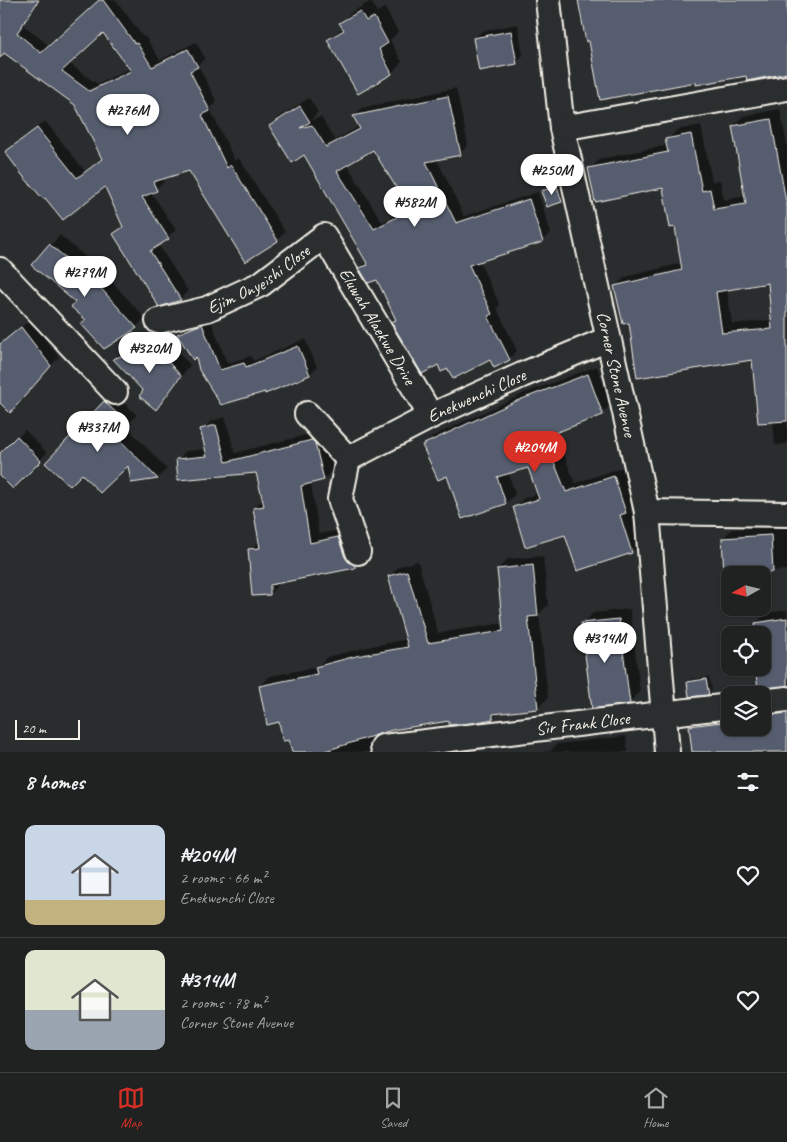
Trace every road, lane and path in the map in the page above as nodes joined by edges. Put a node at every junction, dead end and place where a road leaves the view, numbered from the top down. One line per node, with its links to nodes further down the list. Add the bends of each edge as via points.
1 (548, 0): 3 (street, Corner Stone Avenue)
2 (787, 88): 3 (street)
3 (562, 128): 7 (street, Corner Stone Avenue)
4 (324, 236): 6 (street, Ejim Onyeishi Close, via 260,284 207,308); 10 (street, Eluwah Alaekwe Drive)
5 (0, 270): 8 (street)
6 (158, 321)
7 (608, 339): 10 (street, Enekwenchi Close); 12 (street, Corner Stone Avenue)
8 (115, 392)
9 (307, 414): 11 (street)
10 (431, 416): 11 (street, Enekwenchi Close)
11 (348, 459): 14 (street, via 340,499)
12 (647, 512): 13 (street); 18 (street, Corner Stone Avenue)
13 (787, 514)
14 (358, 552)
15 (787, 699): 16 (street)
16 (771, 701)
17 (721, 707): 18 (street, Sir Frank Close)
18 (663, 715): 19 (street, Sir Frank Close); 20 (street, Corner Stone Avenue)
19 (383, 747)
20 (667, 752)

